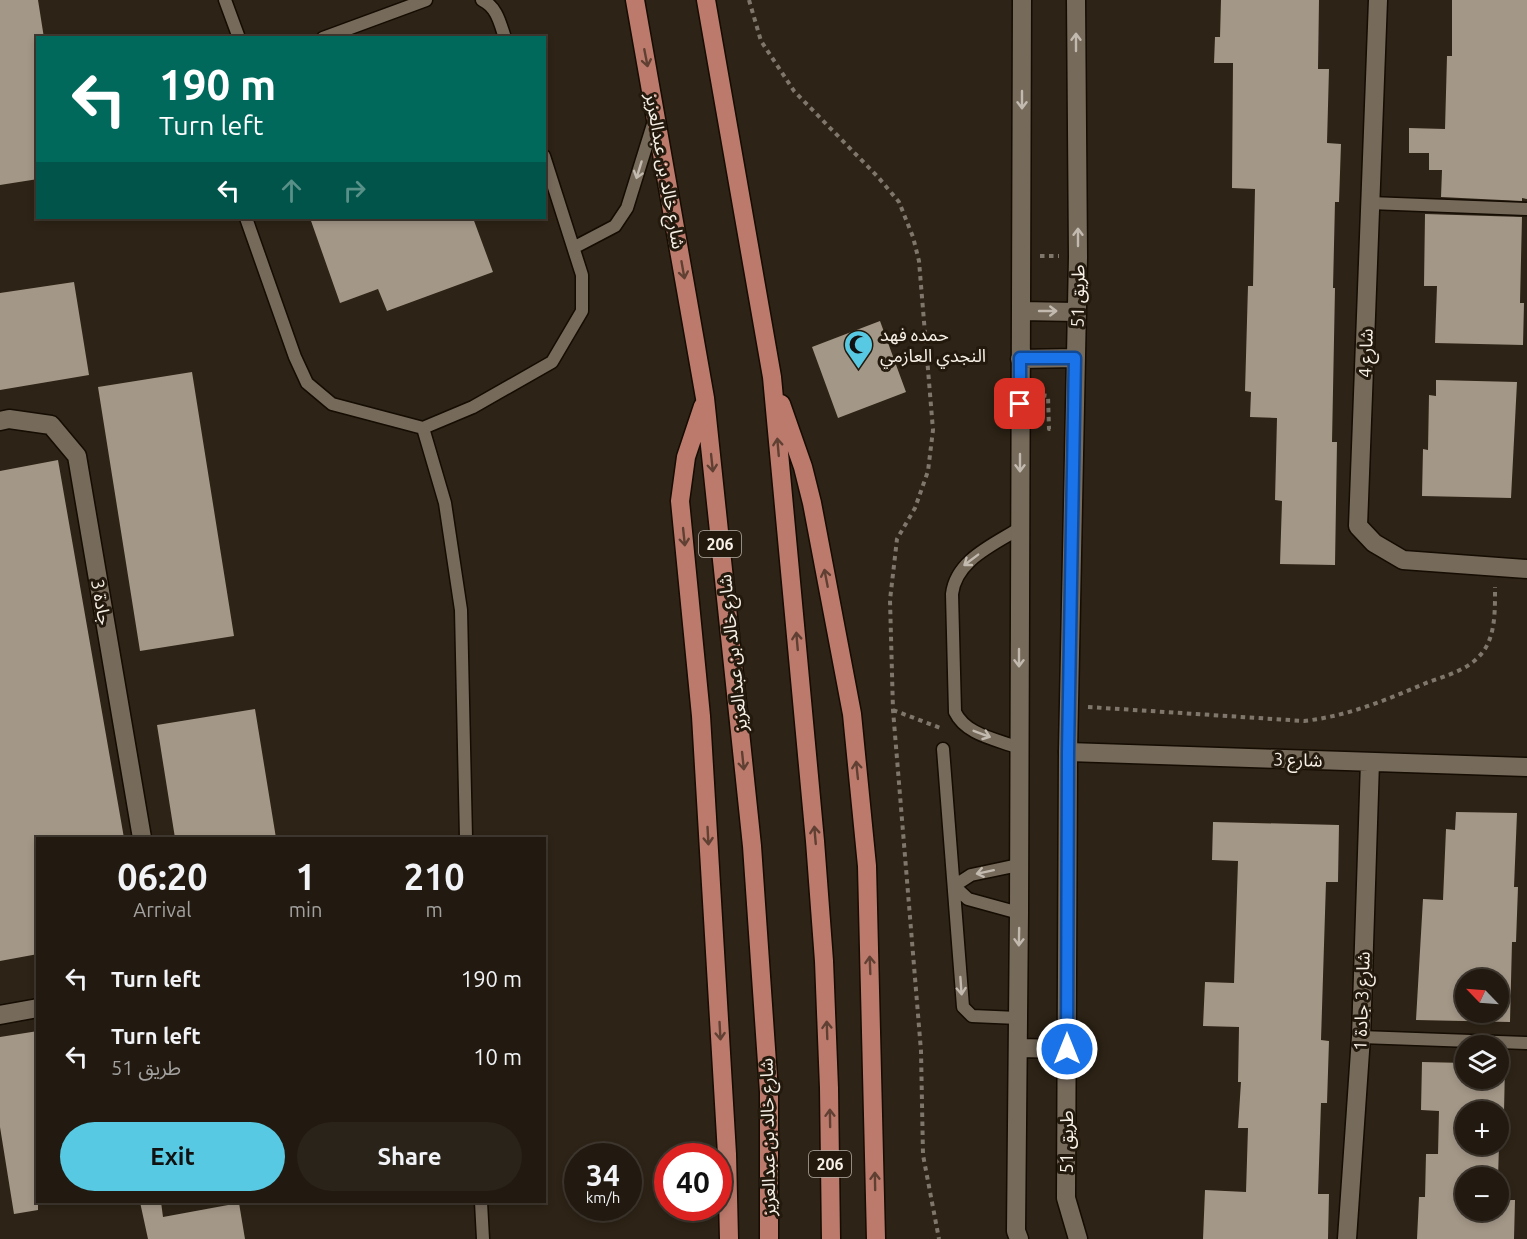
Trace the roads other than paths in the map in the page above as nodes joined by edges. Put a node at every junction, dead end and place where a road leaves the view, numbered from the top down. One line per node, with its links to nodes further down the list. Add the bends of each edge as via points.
1 (225, 0): 9 (lane)
2 (426, 0): 10 (lane)
3 (482, 0): 11 (lane, via 497,15)
4 (635, 0): 12 (main road, شارع خالد بن عبدالعزيز / 206, one-way to 12)
5 (706, 0): 22 (main road, 206)
6 (1022, 0): 18 (street, one-way to 18)
7 (1076, 0): 19 (street, طريق 51, one-way to 7)
8 (1378, 0): 14 (street, شارع 4)
9 (238, 36)
10 (327, 36)
11 (504, 36)
12 (656, 114): 17 (lane, one-way to 17, via 627,208 615,226); 23 (main road, شارع خالد بن عبدالعزيز / 206, one-way to 23)
13 (546, 162): 17 (lane)
14 (1370, 203): 15 (lane); 27 (street, شارع 4, via 1358,526 1374,543 1403,560)
15 (1527, 209)
16 (246, 219): 25 (lane, via 295,357 308,383 332,404)
17 (575, 247): 25 (lane, via 582,275 582,311 552,362 472,407)
18 (1021, 311): 19 (street, one-way to 19); 20 (street)
19 (1076, 312): 21 (street, طريق 51)
20 (1020, 358): 21 (street); 26 (street, one-way to 26)
21 (1075, 358): 30 (street, طريق 51)
22 (772, 377): 49 (main road, 206, one-way to 22, via 824,961); 50 (main road, one-way to 22, via 867,866 852,714 810,494)
23 (705, 398): 47 (main road, one-way to 47, via 686,457 680,501 701,717); 48 (main road, شارع خالد بن عبدالعزيز / 206, one-way to 48, via 752,846 769,1092)
24 (0, 421): 33 (street, جادة 3, via 51,425 77,456)
25 (423, 428): 34 (lane, via 445,503 461,610)
26 (1020, 528): 28 (street, one-way to 28); 28 (lane, one-way to 28, via 963,567 952,594 955,712 966,728)
27 (1527, 569)
28 (1019, 748): 35 (street)
29 (944, 749): 36 (lane)
30 (1068, 752): 31 (street, شارع 3); 44 (street, طريق 51)
31 (1370, 762): 32 (street, شارع 3); 41 (street, شارع 3 جادة 1)
32 (1527, 767)
33 (142, 837)
34 (466, 837)
35 (1018, 865): 36 (lane, one-way to 36, via 971,875); 37 (street)
36 (954, 886): 37 (lane, via 968,899); 40 (lane, one-way to 40, via 963,1006 972,1016)
37 (1019, 913): 40 (street, one-way to 40)
38 (36, 1008): 39 (street)
39 (0, 1015)
40 (1018, 1017): 43 (street)
41 (1360, 1037): 42 (lane); 53 (street, شارع 3 جادة 1)
42 (1527, 1043)
43 (1018, 1048): 44 (street); 51 (street)
44 (1067, 1049): 52 (street, طريق 51, via 1066,1198)
45 (481, 1203): 46 (lane)
46 (483, 1239)
47 (729, 1239)
48 (769, 1239)
49 (831, 1239)
50 (876, 1239)
51 (1019, 1239)
52 (1078, 1239)
53 (1347, 1239)

